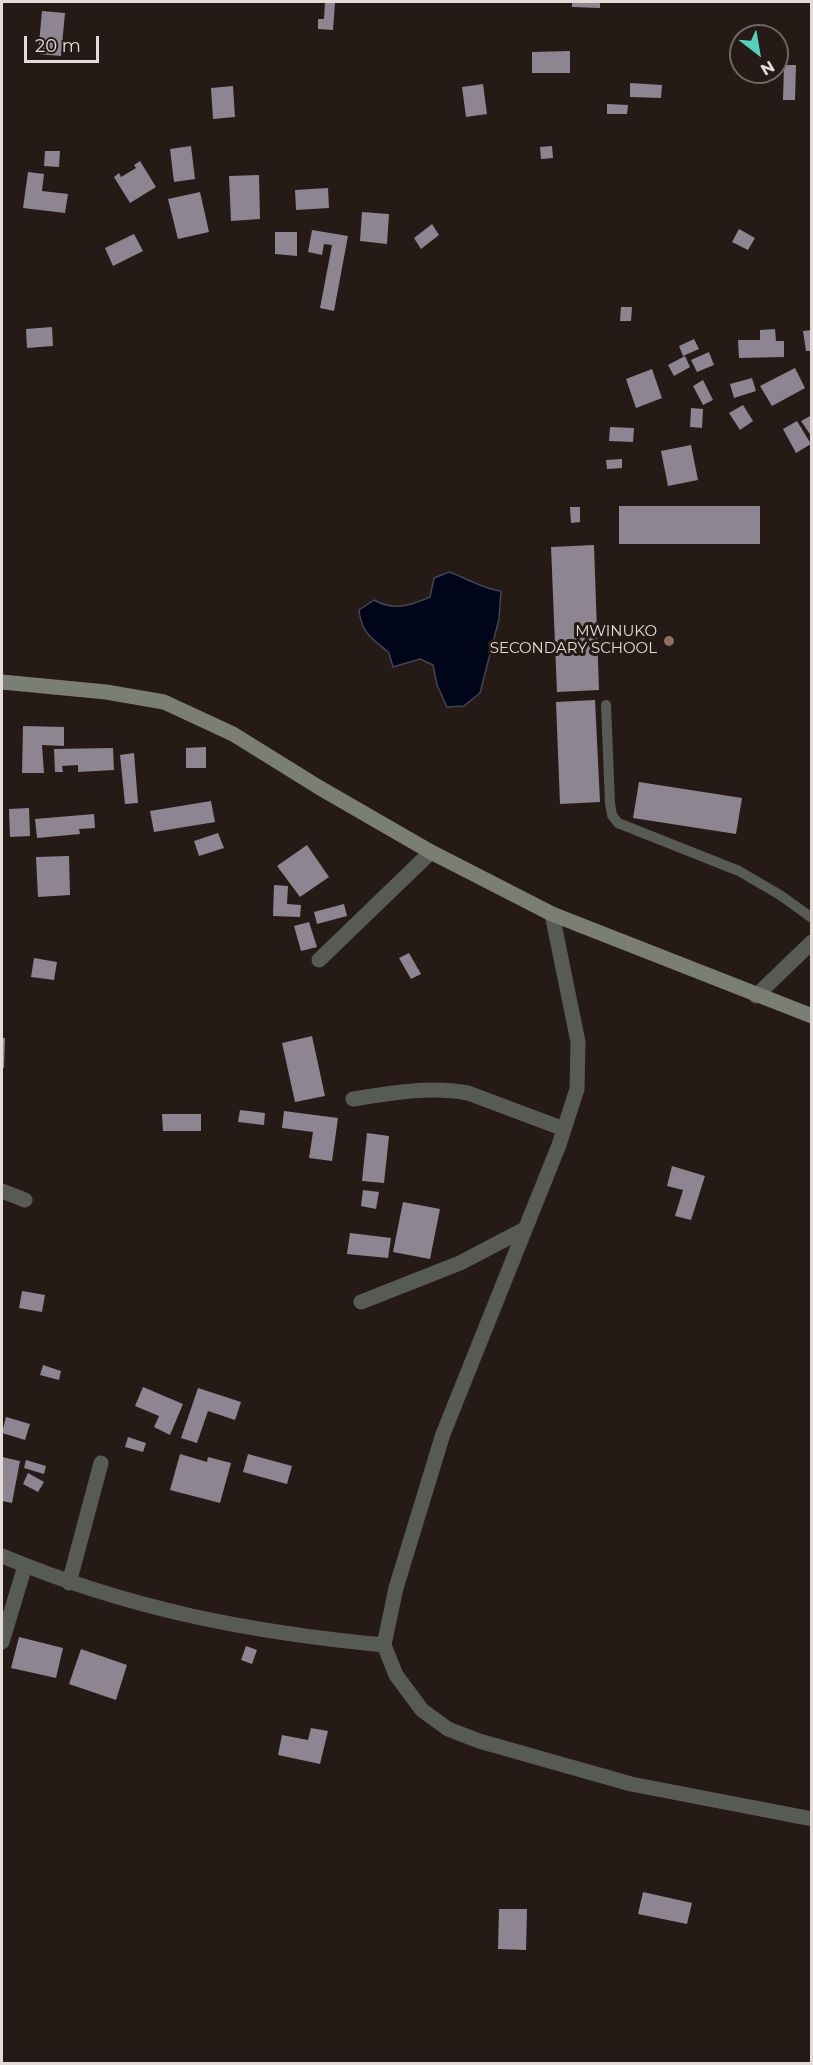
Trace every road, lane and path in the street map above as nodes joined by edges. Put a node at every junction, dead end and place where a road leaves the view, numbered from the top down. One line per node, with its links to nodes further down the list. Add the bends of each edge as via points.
1 (2, 682): 3 (street, via 164,702 233,734)
2 (606, 705): 5 (lane, via 610,803 618,823 739,871)
3 (430, 852): 4 (street); 7 (street)
4 (552, 914): 8 (street); 11 (street, via 578,1041 577,1089)
5 (812, 918)
6 (812, 942): 8 (street)
7 (319, 960)
8 (756, 996): 9 (street)
9 (812, 1016)
10 (353, 1099): 11 (street, via 421,1089 454,1090)
11 (564, 1130): 14 (street)
12 (2, 1191): 13 (street)
13 (25, 1200)
14 (525, 1229): 15 (street, via 460,1263); 21 (street, via 442,1434 396,1588)
15 (361, 1302)
16 (101, 1464): 19 (street)
17 (2, 1556): 18 (street)
18 (25, 1566): 19 (street); 20 (street)
19 (69, 1583): 21 (street, via 202,1620 300,1637)
20 (2, 1642)
21 (384, 1645): 22 (street, via 396,1675 422,1710 448,1729 631,1784)
22 (812, 1819)

